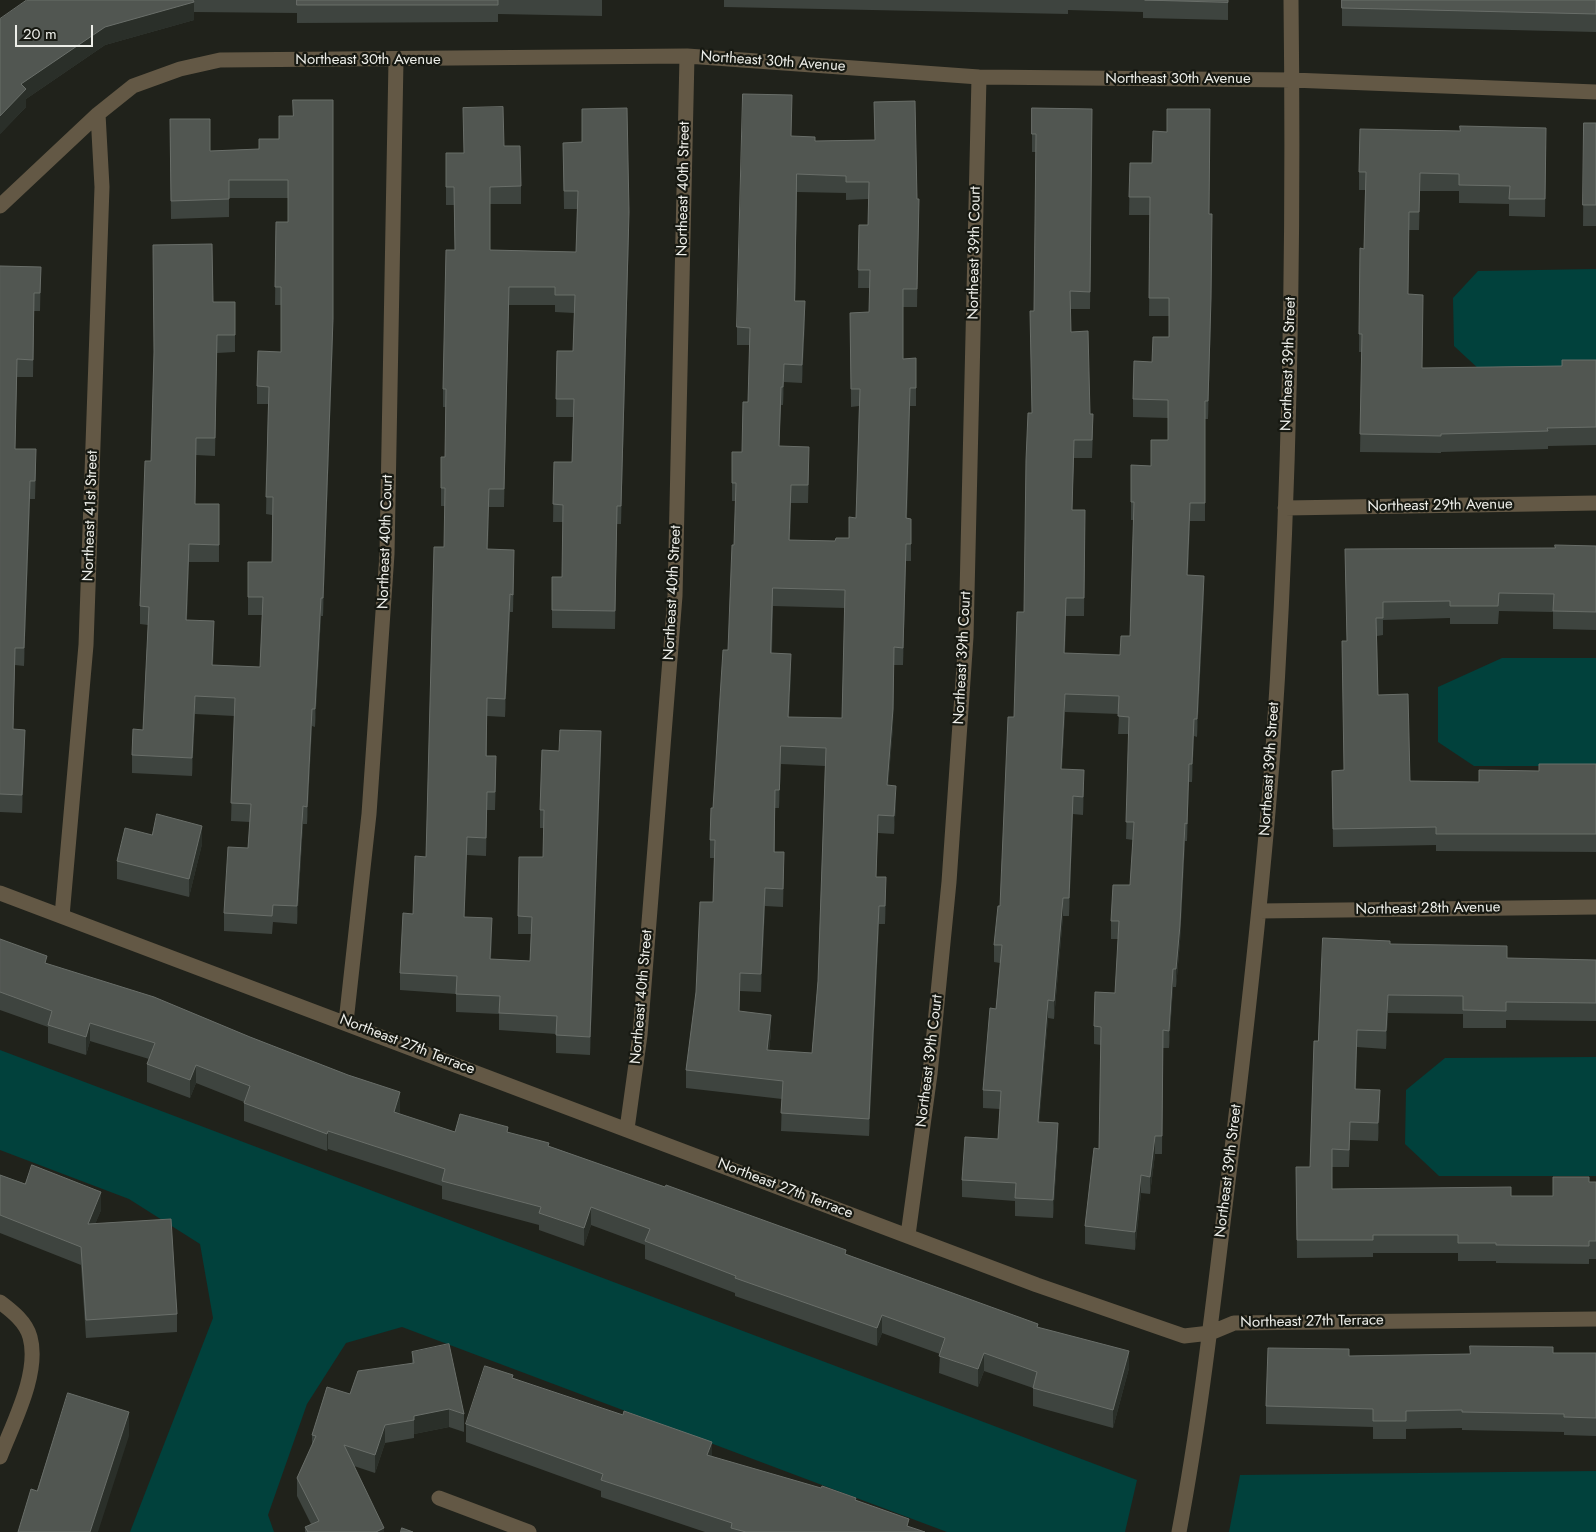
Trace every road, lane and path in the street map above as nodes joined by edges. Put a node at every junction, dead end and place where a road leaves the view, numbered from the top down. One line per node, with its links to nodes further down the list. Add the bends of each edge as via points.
1 (1291, 0): 5 (street, Northeast 39th Street)
2 (687, 56): 3 (street, Northeast 30th Avenue); 4 (street, Northeast 30th Avenue); 16 (street, Northeast 40th Street, via 675,596 640,1035)
3 (396, 60): 7 (street, Northeast 30th Avenue, via 220,60 180,69 133,86); 15 (street, Northeast 40th Court, via 387,554 368,814)
4 (979, 77): 5 (street, Northeast 30th Avenue); 17 (street, Northeast 39th Court, via 966,637 948,891 930,1074)
5 (1292, 80): 6 (street, Northeast 30th Avenue); 10 (street, Northeast 39th Street)
6 (1596, 92)
7 (98, 114): 8 (street, Northeast 30th Avenue); 14 (street, Northeast 41st Street, via 102,187 86,646)
8 (0, 206)
9 (1596, 504): 10 (street, Northeast 29th Avenue)
10 (1285, 508): 13 (street, Northeast 39th Street, via 1273,747)
11 (0, 892): 14 (street, Northeast 27th Terrace)
12 (1596, 907): 13 (street, Northeast 28th Avenue)
13 (1259, 910): 20 (street, Northeast 39th Street)
14 (62, 916): 15 (street, Northeast 27th Terrace)
15 (346, 1022): 16 (street, Northeast 27th Terrace)
16 (627, 1129): 17 (street, Northeast 27th Terrace)
17 (908, 1235): 20 (street, Northeast 27th Terrace, via 1184,1336)
18 (0, 1302): 21 (street, via 17,1315 30,1336 32,1356 29,1380)
19 (1596, 1319): 20 (street, Northeast 27th Terrace, via 1234,1323)
20 (1210, 1333): 24 (street, Northeast 39th Street)
21 (0, 1457)
22 (439, 1498): 23 (street)
23 (529, 1532)
24 (1180, 1532)

